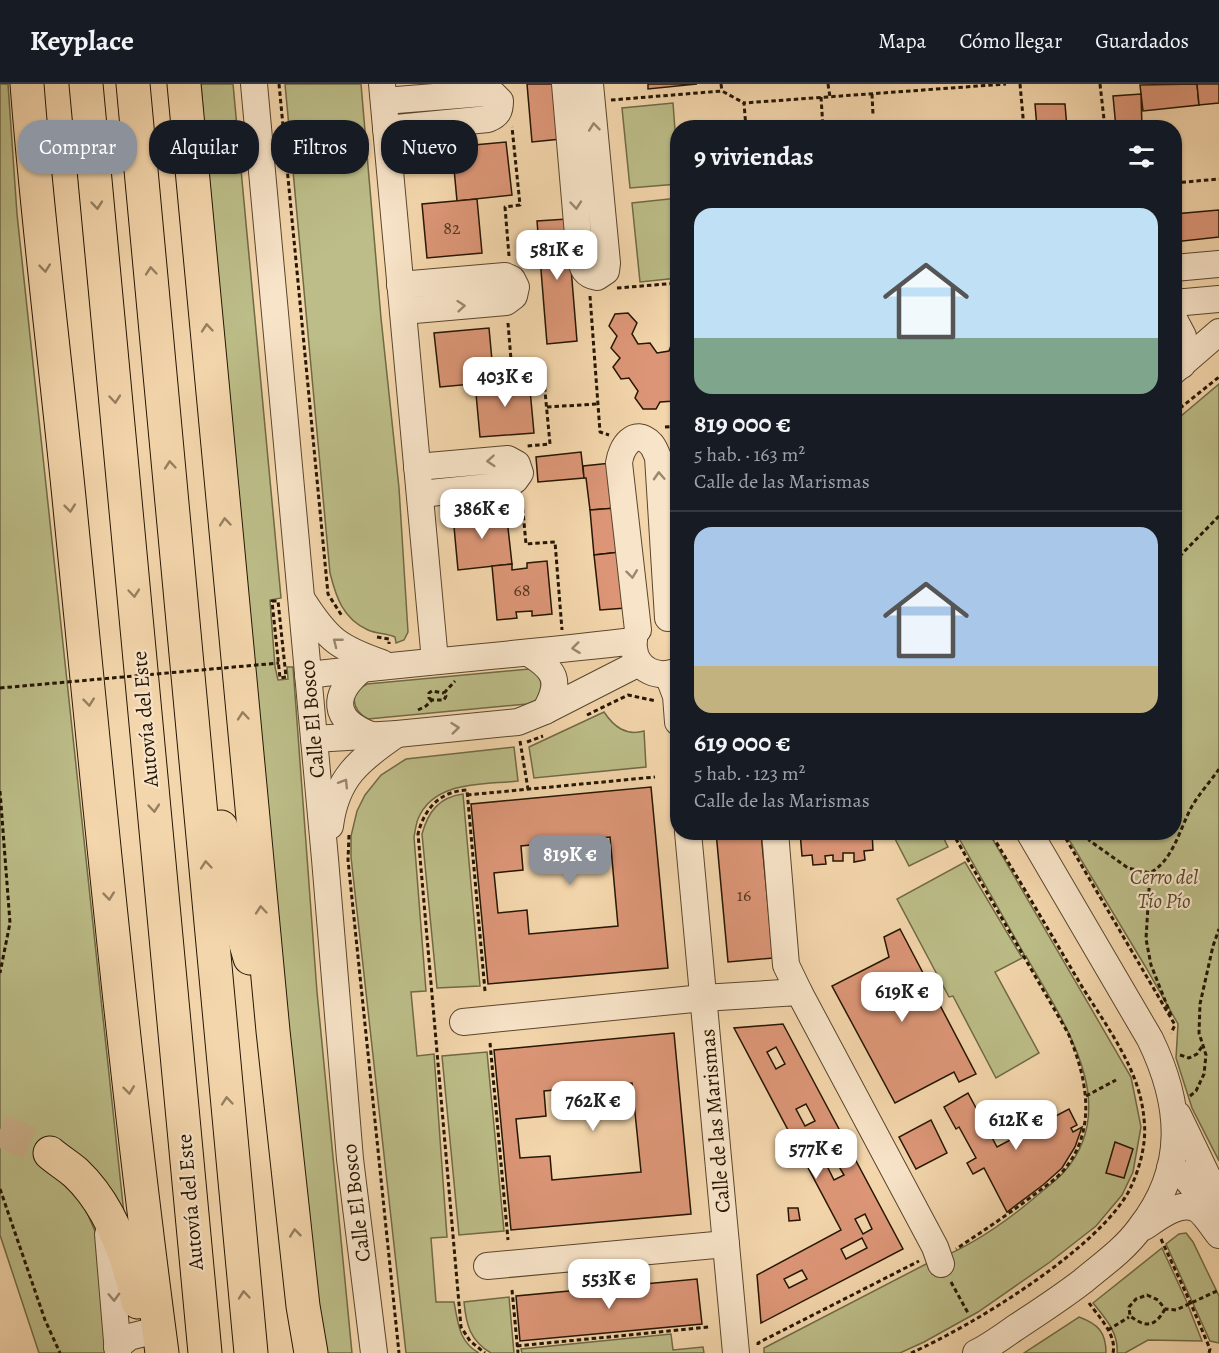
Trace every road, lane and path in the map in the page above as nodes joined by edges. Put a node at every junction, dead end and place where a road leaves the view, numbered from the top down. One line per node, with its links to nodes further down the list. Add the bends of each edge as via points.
1 (27, 84): 125 (highway, one-way to 125, via 120,1010)
2 (86, 84): 139 (highway, Autovía del Este, one-way to 139)
3 (133, 84): 59 (highway, one-way to 3)
4 (184, 84): 107 (highway, one-way to 4)
5 (254, 84): 56 (street, Calle El Bosco)
6 (279, 84): 57 (path, via 328,594)
7 (565, 84): 35 (street, one-way to 35, via 580,258)
8 (721, 84): 15 (path)
9 (828, 84): 19 (path)
10 (934, 84): 14 (path)
11 (1006, 84): 14 (path)
12 (1020, 84): 28 (path)
13 (1100, 84): 29 (path)
14 (934, 89): 18 (path)
15 (722, 91): 17 (path); 21 (path)
16 (383, 92): 22 (street, via 494,94 500,100); 24 (street)
17 (591, 93): 35 (street, one-way to 17, via 601,275 608,263)
18 (872, 94): 19 (path); 23 (path)
19 (830, 97): 20 (path)
20 (821, 98): 21 (path); 27 (path)
21 (744, 103): 26 (path)
22 (500, 109): 25 (street, via 496,116); 39 (path, via 510,109 520,205 505,207)
23 (873, 115)
24 (385, 120)
25 (478, 120)
26 (745, 120)
27 (822, 120)
28 (1023, 120)
29 (1104, 120)
30 (390, 174): 37 (street)
31 (1219, 179): 32 (path)
32 (1182, 182)
33 (1219, 264): 34 (street)
34 (1182, 267)
35 (589, 276): 46 (path)
36 (670, 283): 38 (path)
37 (400, 285): 39 (street, via 505,276); 42 (street)
38 (612, 289)
39 (509, 290): 42 (street, one-way to 39); 47 (path, via 512,372 543,370)
40 (1219, 299): 41 (street)
41 (1182, 302)
42 (403, 311): 50 (street)
43 (1219, 332): 44 (street)
44 (1182, 364)
45 (1219, 377): 48 (path)
46 (597, 404): 47 (path); 49 (path, via 600,432)
47 (547, 407): 51 (path, via 550,444 519,447)
48 (1182, 407)
49 (628, 441): 55 (street, one-way to 49, via 658,457 652,444 644,439); 61 (street, one-way to 61, via 619,463)
50 (417, 467): 51 (street, one-way to 50, via 508,459); 52 (street)
51 (518, 468): 52 (street, via 516,480 508,485); 62 (path, via 526,544 555,542)
52 (420, 495): 65 (street)
53 (1219, 516): 54 (path)
54 (1182, 554)
55 (670, 587)
56 (301, 598): 64 (street, one-way to 56, via 353,653 340,645 315,621); 68 (street, Calle El Bosco)
57 (344, 620)
58 (670, 620): 61 (street, via 646,622)
59 (185, 628): 107 (highway, via 213,755 222,830 243,934); 140 (highway, one-way to 59)
60 (368, 635): 64 (path, via 389,639)
61 (637, 645): 62 (street, one-way to 62); 70 (street, via 647,670); 76 (street)
62 (563, 650): 63 (street)
63 (530, 654): 65 (street); 76 (street, via 544,663 554,677)
64 (390, 657): 65 (street); 67 (street)
65 (435, 661)
66 (279, 663): 66 (path, via 280,678 286,678 278,601 272,601); 71 (path, bridge)
67 (362, 669): 68 (street); 78 (street, via 343,690 341,709 356,729)
68 (309, 675): 80 (street, Calle El Bosco)
69 (459, 678): 72 (path)
70 (670, 682): 75 (path, via 654,702 628,695)
71 (0, 688)
72 (444, 693): 73 (path, via 444,700); 73 (path, via 432,691)
73 (432, 700): 74 (path)
74 (415, 711)
75 (585, 716)
76 (549, 721): 77 (street, one-way to 76); 82 (path, via 532,742)
77 (397, 734): 78 (street); 98 (street, one-way to 77, via 333,805 340,787 363,759)
78 (372, 735): 80 (street)
79 (518, 735): 82 (path)
80 (314, 739): 98 (street, Calle El Bosco)
81 (513, 743): 82 (path)
82 (521, 743): 85 (path)
83 (1219, 769): 88 (path, via 1192,806)
84 (655, 777): 85 (path)
85 (528, 789): 87 (path)
86 (0, 791): 101 (path, via 10,923)
87 (468, 795): 102 (path); 144 (path, via 467,790 461,790 437,800 427,810 418,834 461,1327)
88 (1182, 828)
89 (349, 832): 143 (path, via 348,860)
90 (689, 840): 104 (street, Calle de las Marismas)
91 (776, 840): 103 (street, via 786,965)
92 (957, 840): 113 (path, via 1068,1033 1078,1056)
93 (995, 840): 148 (path, via 1133,1071 1144,1119 1142,1161 1130,1190 1110,1218 1063,1260 996,1306)
94 (1034, 840): 114 (street, via 1150,1039)
95 (1067, 840): 106 (path)
96 (1089, 840): 99 (path, via 1128,868)
97 (1177, 840): 99 (path, via 1172,851)
98 (325, 859): 142 (street, Calle El Bosco, via 350,1159)
99 (1150, 873): 106 (path, via 1146,939 1151,965)
100 (1219, 929): 110 (path, via 1200,1004 1199,1033)
101 (0, 973)
102 (485, 991)
103 (799, 992): 104 (street, Calle de las Marismas); 123 (street)
104 (703, 998): 105 (street, Calle de las Marismas); 122 (street, Calle de las Marismas)
105 (463, 1022)
106 (1175, 1025): 108 (path)
107 (273, 1031): 141 (highway, one-way to 107)
108 (1169, 1037)
109 (490, 1043): 121 (path)
110 (1203, 1045): 111 (path, via 1189,1058); 114 (path, via 1204,1074 1196,1091 1185,1100)
111 (1180, 1055)
112 (1116, 1080): 113 (path)
113 (1086, 1096): 123 (path, via 1081,1142 1062,1171 1009,1216)
114 (1172, 1098): 116 (street); 118 (street, via 1213,1188)
115 (50, 1153): 136 (highway, one-way to 136, via 98,1198 116,1232 133,1277)
116 (1172, 1161): 118 (street, via 1184,1157 1193,1167); 119 (street, via 1198,1195); 120 (street)
117 (0, 1189): 137 (path)
118 (1219, 1216)
119 (1219, 1234): 120 (street, via 1198,1210 1188,1207 1165,1213)
120 (1150, 1235): 129 (path); 149 (street)
121 (508, 1240)
122 (726, 1244): 124 (street, Calle de las Marismas); 146 (street, Calle de las Marismas)
123 (939, 1261): 131 (path); 147 (path, via 914,1262 758,1343)
124 (487, 1266)
125 (152, 1279): 136 (highway); 138 (highway, via 164,1301)
126 (512, 1290): 135 (path)
127 (1219, 1290): 129 (path)
128 (1089, 1303): 134 (path)
129 (1191, 1304): 130 (path, via 1176,1310); 151 (path)
130 (1165, 1309): 132 (path, via 1160,1319 1149,1324); 132 (path, via 1147,1295 1129,1307)
131 (968, 1313)
132 (1130, 1316): 134 (path)
133 (709, 1328): 135 (path)
134 (1108, 1330): 150 (path)
135 (517, 1346): 145 (path)
136 (138, 1348)
137 (60, 1353)
138 (177, 1353)
139 (205, 1353)
140 (251, 1353)
141 (311, 1353)
142 (374, 1353)
143 (399, 1353)
144 (485, 1353)
145 (518, 1353)
146 (736, 1353)
147 (758, 1353)
148 (911, 1353)
149 (976, 1353)
150 (1113, 1353)
151 (1209, 1353)

